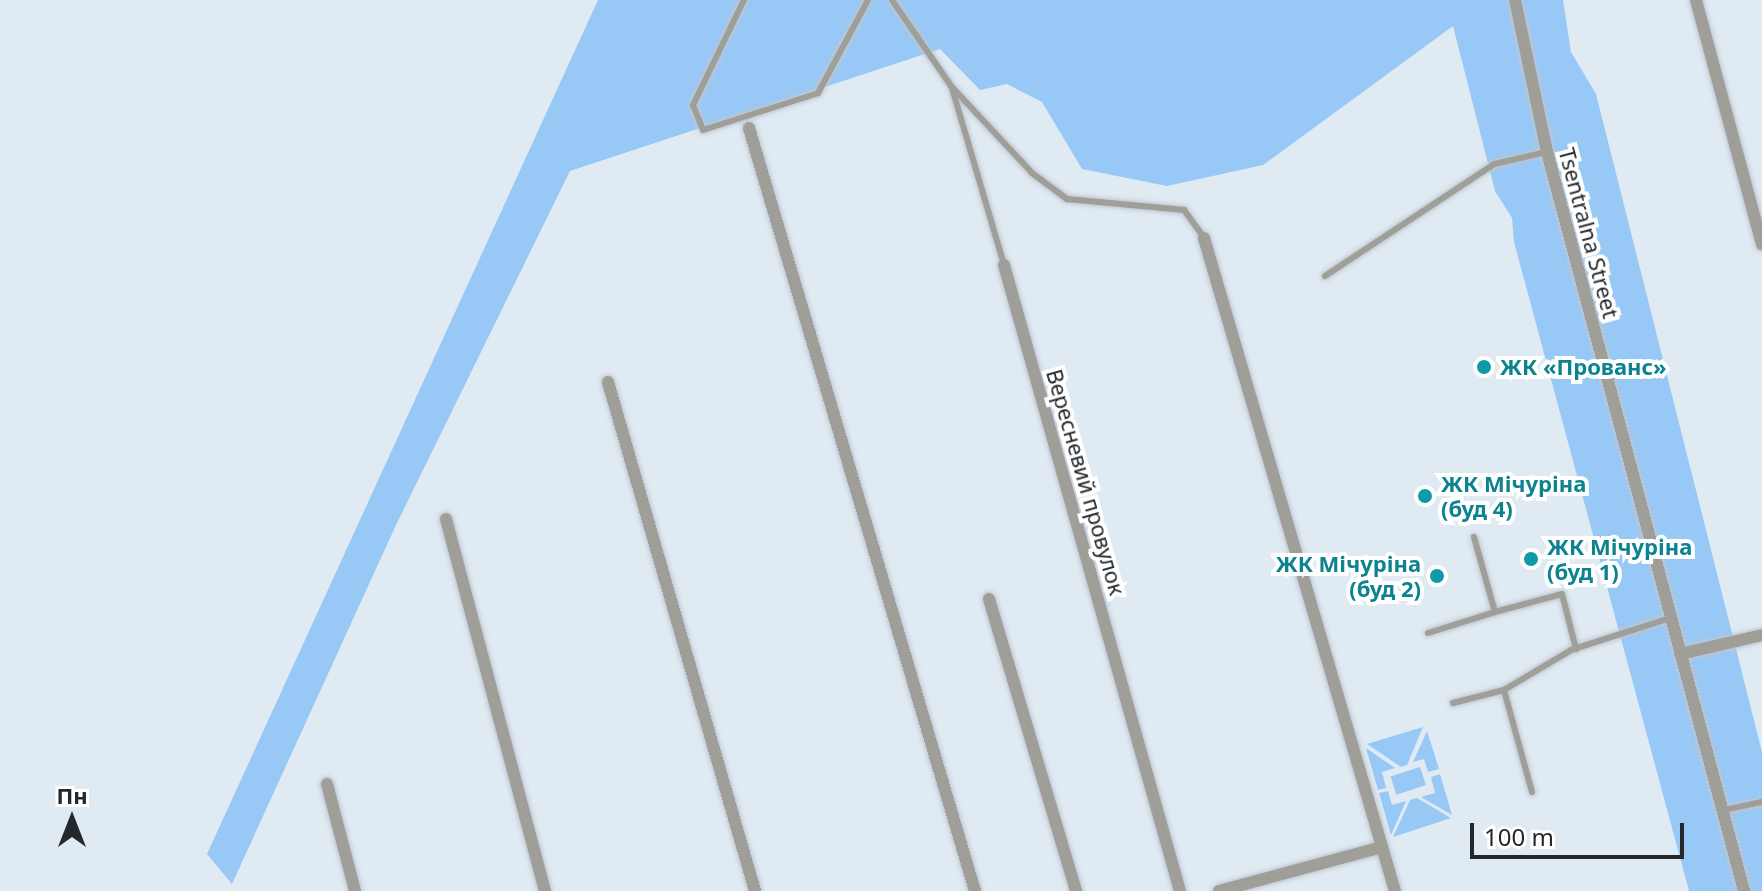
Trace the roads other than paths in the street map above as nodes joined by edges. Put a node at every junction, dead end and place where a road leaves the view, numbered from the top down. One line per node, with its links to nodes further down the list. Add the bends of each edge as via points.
1 (744, 0): 2 (lane, via 693,105 703,130 818,93)
2 (868, 0)
3 (892, 0): 6 (lane)
4 (1515, 0): 8 (street, Tsentralna Street)
5 (1696, 0): 10 (street)
6 (951, 86): 9 (lane, via 1032,173 1067,199 1184,210); 11 (lane, Вересневий провулок)
7 (749, 128): 33 (street)
8 (1547, 152): 12 (lane, via 1494,164); 18 (street, Tsentralna Street)
9 (1204, 238): 29 (street)
10 (1762, 244)
11 (1004, 265): 35 (street, Вересневий провулок)
12 (1325, 276)
13 (608, 382): 32 (street)
14 (446, 519): 31 (street)
15 (1474, 537): 17 (lane)
16 (989, 599): 34 (street)
17 (1495, 612): 19 (lane); 21 (lane, via 1562,594)
18 (1670, 618): 21 (lane); 22 (street, Tsentralna Street)
19 (1428, 633)
20 (1762, 635): 22 (street)
21 (1576, 649): 23 (lane)
22 (1680, 654): 28 (street, Tsentralna Street)
23 (1504, 690): 24 (lane); 26 (lane)
24 (1453, 703)
25 (327, 784): 30 (street)
26 (1532, 792)
27 (1762, 802): 28 (lane)
28 (1724, 810): 38 (street, Tsentralna Street)
29 (1382, 847): 36 (street); 37 (street)
30 (355, 891)
31 (545, 891)
32 (755, 891)
33 (975, 891)
34 (1076, 891)
35 (1180, 891)
36 (1219, 891)
37 (1395, 891)
38 (1744, 891)

